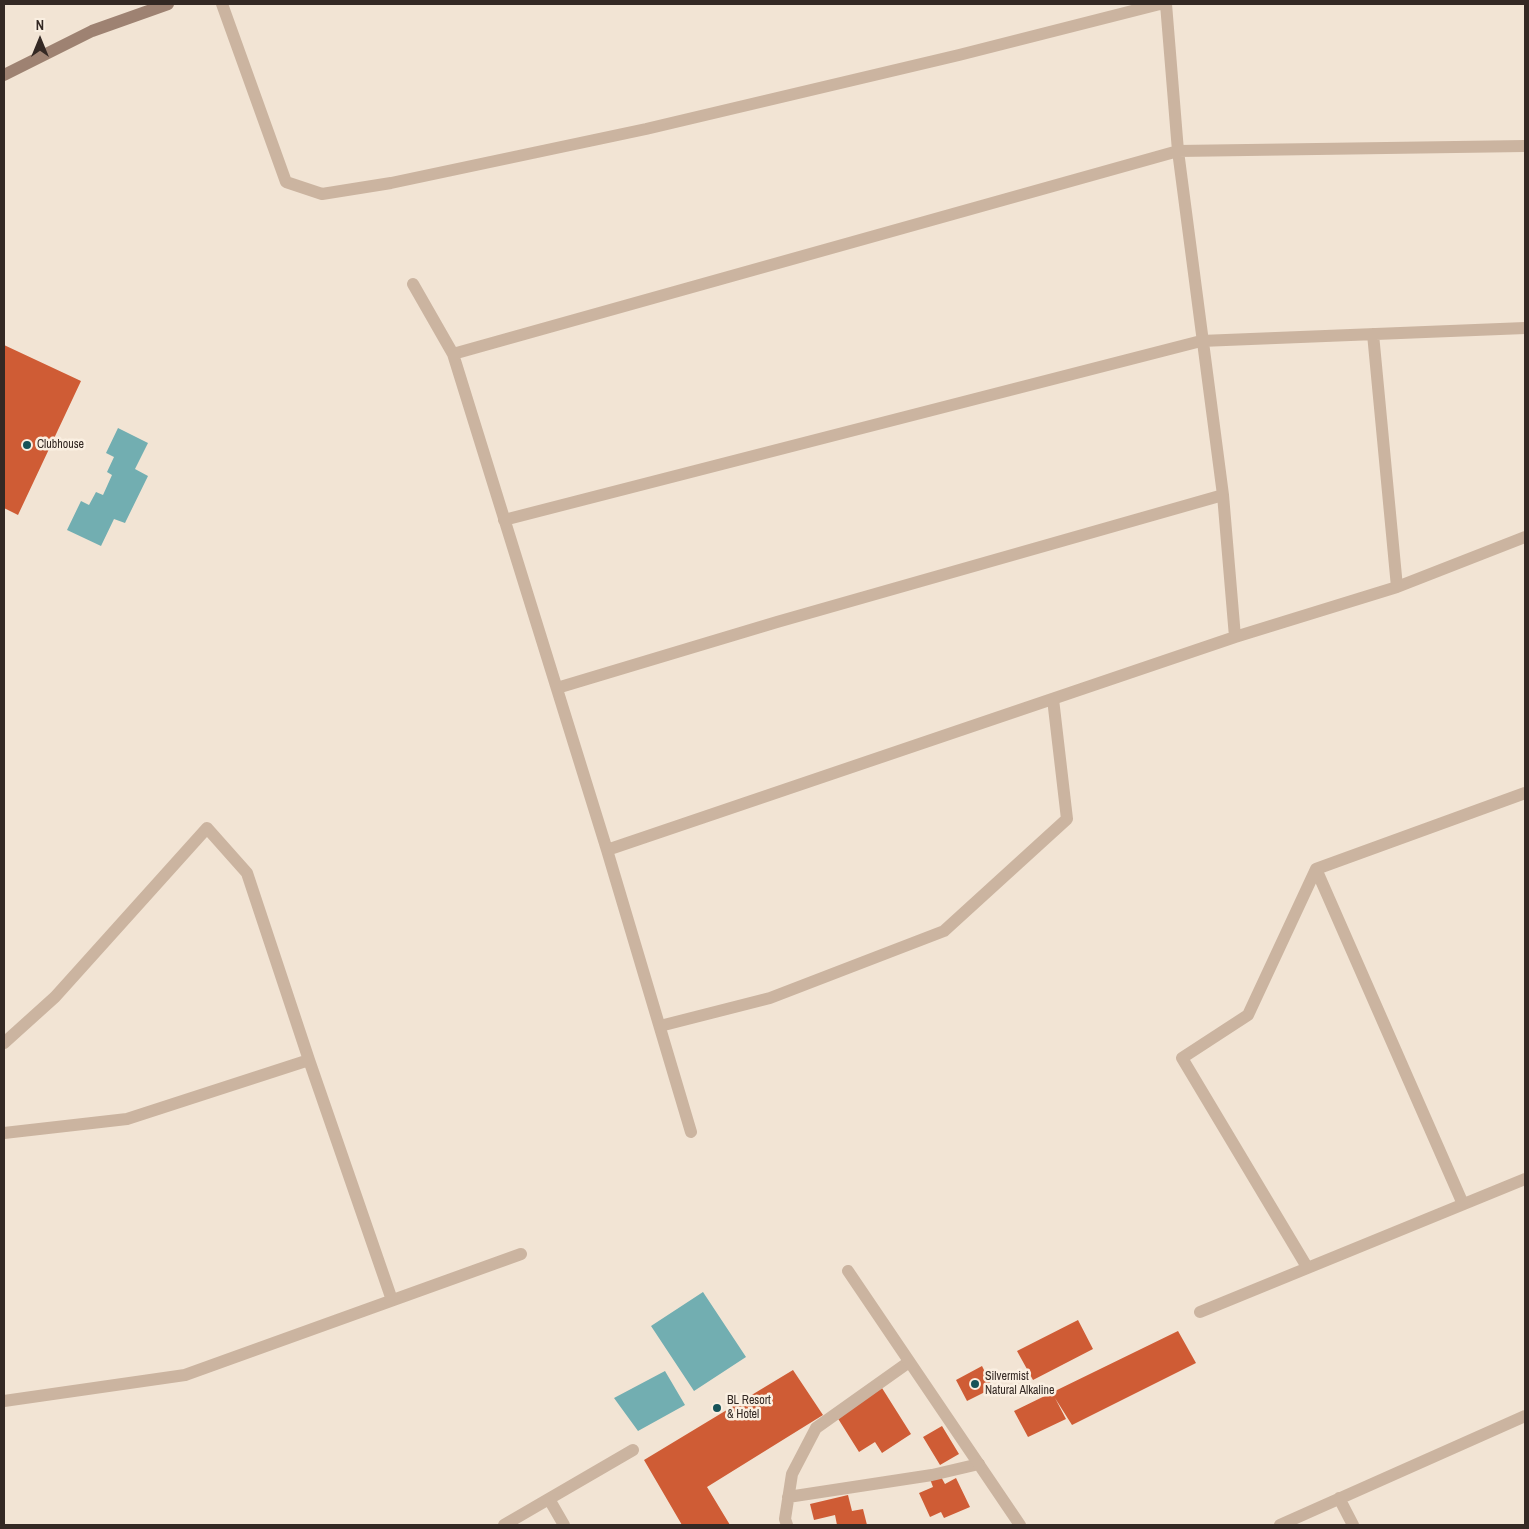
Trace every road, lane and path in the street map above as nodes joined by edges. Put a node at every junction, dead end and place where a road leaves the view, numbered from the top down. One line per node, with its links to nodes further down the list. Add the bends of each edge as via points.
1 (168, 4): 5 (street, via 92,31)
2 (222, 4): 3 (street, via 286,182 322,194 391,184 646,129)
3 (1160, 4)
4 (1166, 4): 7 (street)
5 (4, 75)
6 (1525, 146): 7 (street)
7 (1178, 151): 11 (street); 12 (street)
8 (413, 284): 12 (street)
9 (1525, 328): 10 (street)
10 (1372, 334): 11 (street); 16 (street)
11 (1201, 341): 13 (street); 14 (street)
12 (452, 354): 14 (street)
13 (1223, 496): 17 (street); 18 (street, via 787,619)
14 (504, 520): 18 (street)
15 (1525, 537): 16 (street)
16 (1397, 587): 17 (street)
17 (1235, 637): 19 (street)
18 (557, 688): 21 (street)
19 (1053, 699): 21 (street); 23 (street, via 1067,819 944,931 770,998)
20 (1525, 793): 22 (street)
21 (607, 850): 23 (street)
22 (1316, 868): 29 (street); 31 (street, via 1248,1015 1182,1058)
23 (660, 1026): 26 (street)
24 (4, 1043): 25 (street, via 55,998 207,828 247,873)
25 (309, 1060): 27 (street, via 127,1119); 33 (street)
26 (691, 1132)
27 (4, 1133)
28 (1525, 1179): 29 (street)
29 (1463, 1204): 31 (street)
30 (521, 1254): 33 (street)
31 (1307, 1266): 34 (street)
32 (848, 1271): 35 (street)
33 (392, 1300): 36 (street, via 185,1375)
34 (1200, 1312)
35 (909, 1362): 39 (street); 40 (street, via 816,1428 792,1474)
36 (4, 1401)
37 (1525, 1416): 41 (street)
38 (633, 1450): 42 (street)
39 (979, 1464): 40 (street, via 932,1475); 46 (street)
40 (788, 1497): 45 (street)
41 (1339, 1498): 47 (street); 48 (street)
42 (549, 1499): 43 (street); 44 (street)
43 (504, 1525)
44 (564, 1525)
45 (787, 1525)
46 (1020, 1525)
47 (1280, 1525)
48 (1353, 1525)

